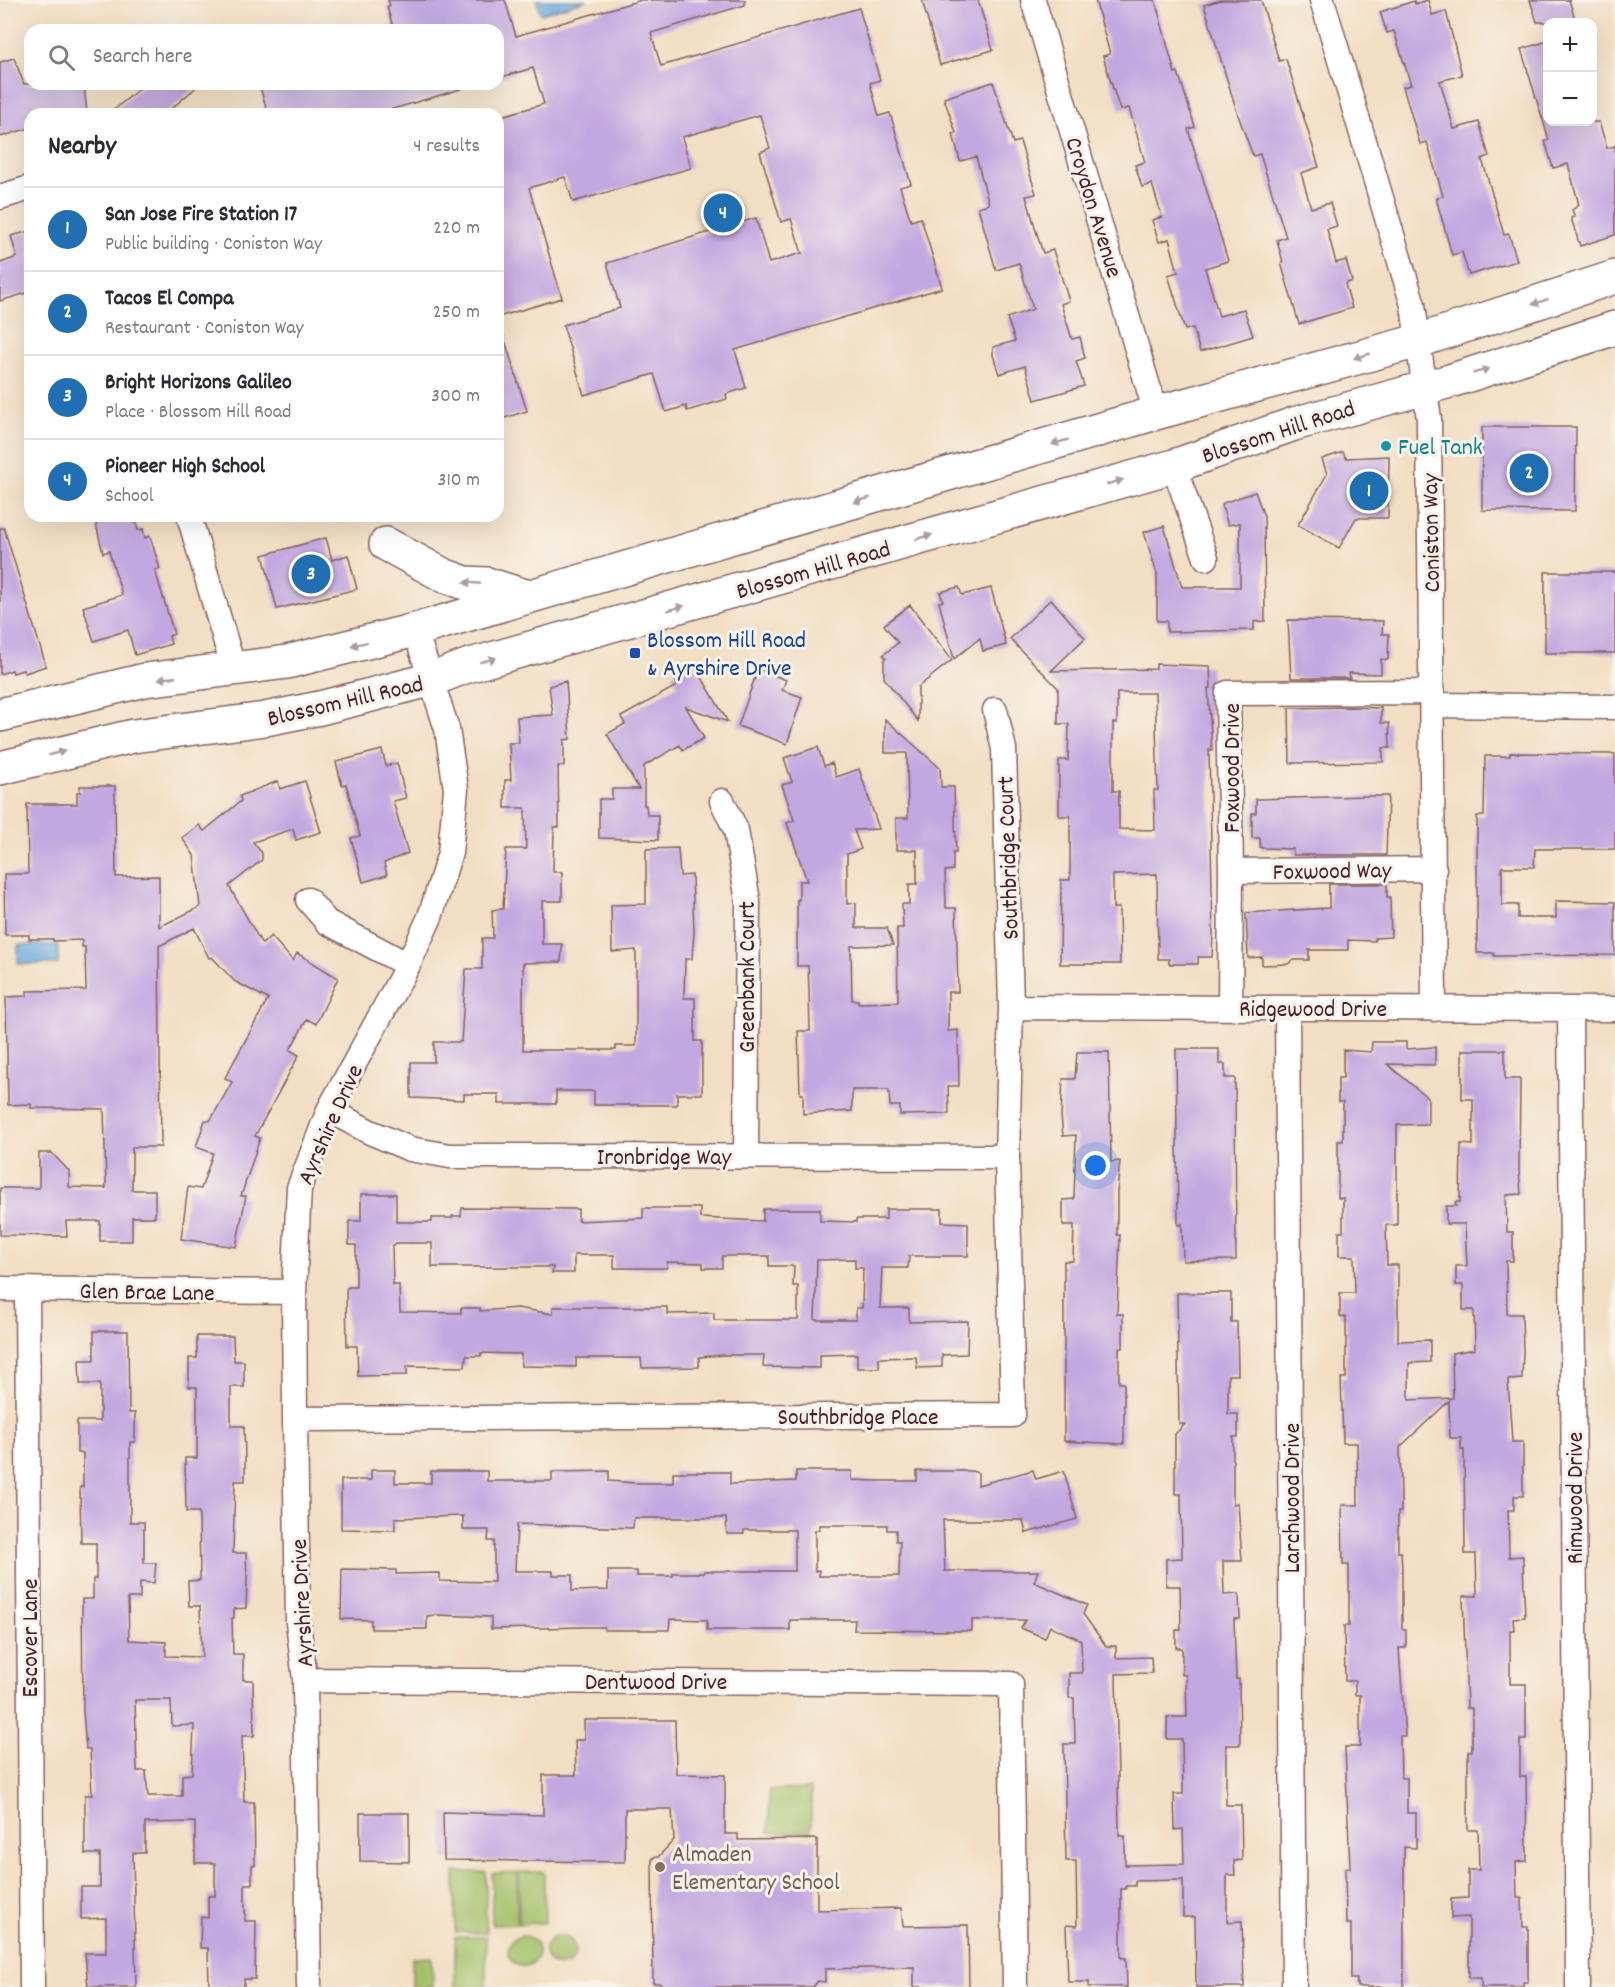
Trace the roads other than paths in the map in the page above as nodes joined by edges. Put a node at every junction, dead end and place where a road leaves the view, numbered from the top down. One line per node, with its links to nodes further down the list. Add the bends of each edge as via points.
1 (1033, 0): 9 (street, Croydon Avenue)
2 (1322, 0): 7 (street, Coniston Way, via 1413,305)
3 (24, 190): 4 (street)
4 (0, 197)
5 (1615, 277): 7 (main road, Blossom Hill Road, one-way to 7)
6 (1615, 328): 8 (main road, Blossom Hill Road, one-way to 6)
7 (1418, 341): 8 (street, Coniston Way); 9 (main road, Blossom Hill Road, one-way to 9)
8 (1425, 387): 10 (main road, Blossom Hill Road, via 1294,424); 18 (street, Coniston Way, via 1429,419)
9 (1156, 413): 14 (main road, Blossom Hill Road, one-way to 14)
10 (1174, 466): 13 (street); 17 (main road, Blossom Hill Road, one-way to 10, via 467,666)
11 (191, 522): 16 (street)
12 (386, 544): 14 (main road, one-way to 12, via 443,575)
13 (1206, 558)
14 (528, 597): 15 (main road, Blossom Hill Road)
15 (415, 630): 16 (main road, Blossom Hill Road, one-way to 16, via 304,658); 17 (street, Ayrshire Drive)
16 (234, 670): 21 (main road, Blossom Hill Road, one-way to 21, via 145,680)
17 (433, 679): 22 (main road, Blossom Hill Road, one-way to 17, via 88,744 265,719); 27 (street, Ayrshire Drive, via 447,729 456,789 450,853 430,916)
18 (1432, 698): 19 (street); 24 (street, Coniston Way); 25 (street, Foxwood Drive, via 1228,693)
19 (1615, 707)
20 (995, 710): 28 (street, Southbridge Court, via 1004,749)
21 (0, 715)
22 (0, 768)
23 (722, 801): 35 (street, Greenbank Court, via 736,830 748,902)
24 (1434, 869): 25 (street, Foxwood Way); 31 (street, Coniston Way)
25 (1231, 871): 29 (street, Foxwood Drive)
26 (308, 900): 27 (street, via 327,922)
27 (408, 965): 34 (street, Ayrshire Drive)
28 (1011, 1007): 29 (street, Ridgewood Drive); 36 (street, Southbridge Place)
29 (1230, 1008): 30 (street, Ridgewood Drive)
30 (1287, 1008): 31 (street, Ridgewood Drive); 45 (street, Larchwood Drive)
31 (1434, 1009): 32 (street, Ridgewood Drive)
32 (1570, 1009): 33 (street, Ridgewood Drive); 46 (street, Rimwood Drive)
33 (1615, 1009)
34 (329, 1110): 35 (street, Ironbridge Way, via 410,1149 450,1156); 39 (street, Ayrshire Drive, via 299,1188)
35 (746, 1156): 36 (street, Ironbridge Way)
36 (1007, 1157): 40 (street, Southbridge Place, via 1013,1415)
37 (0, 1289): 38 (street, Glen Brae Lane)
38 (27, 1289): 39 (street, Glen Brae Lane); 42 (street, Escover Lane)
39 (294, 1292): 40 (street, Ayrshire Drive)
40 (295, 1419): 41 (street, Ayrshire Drive, via 298,1622)
41 (305, 1680): 43 (street); 44 (street, Dentwood Drive, via 1011,1684)
42 (32, 1987)
43 (309, 1987)
44 (1015, 1987)
45 (1294, 1987)
46 (1578, 1987)

